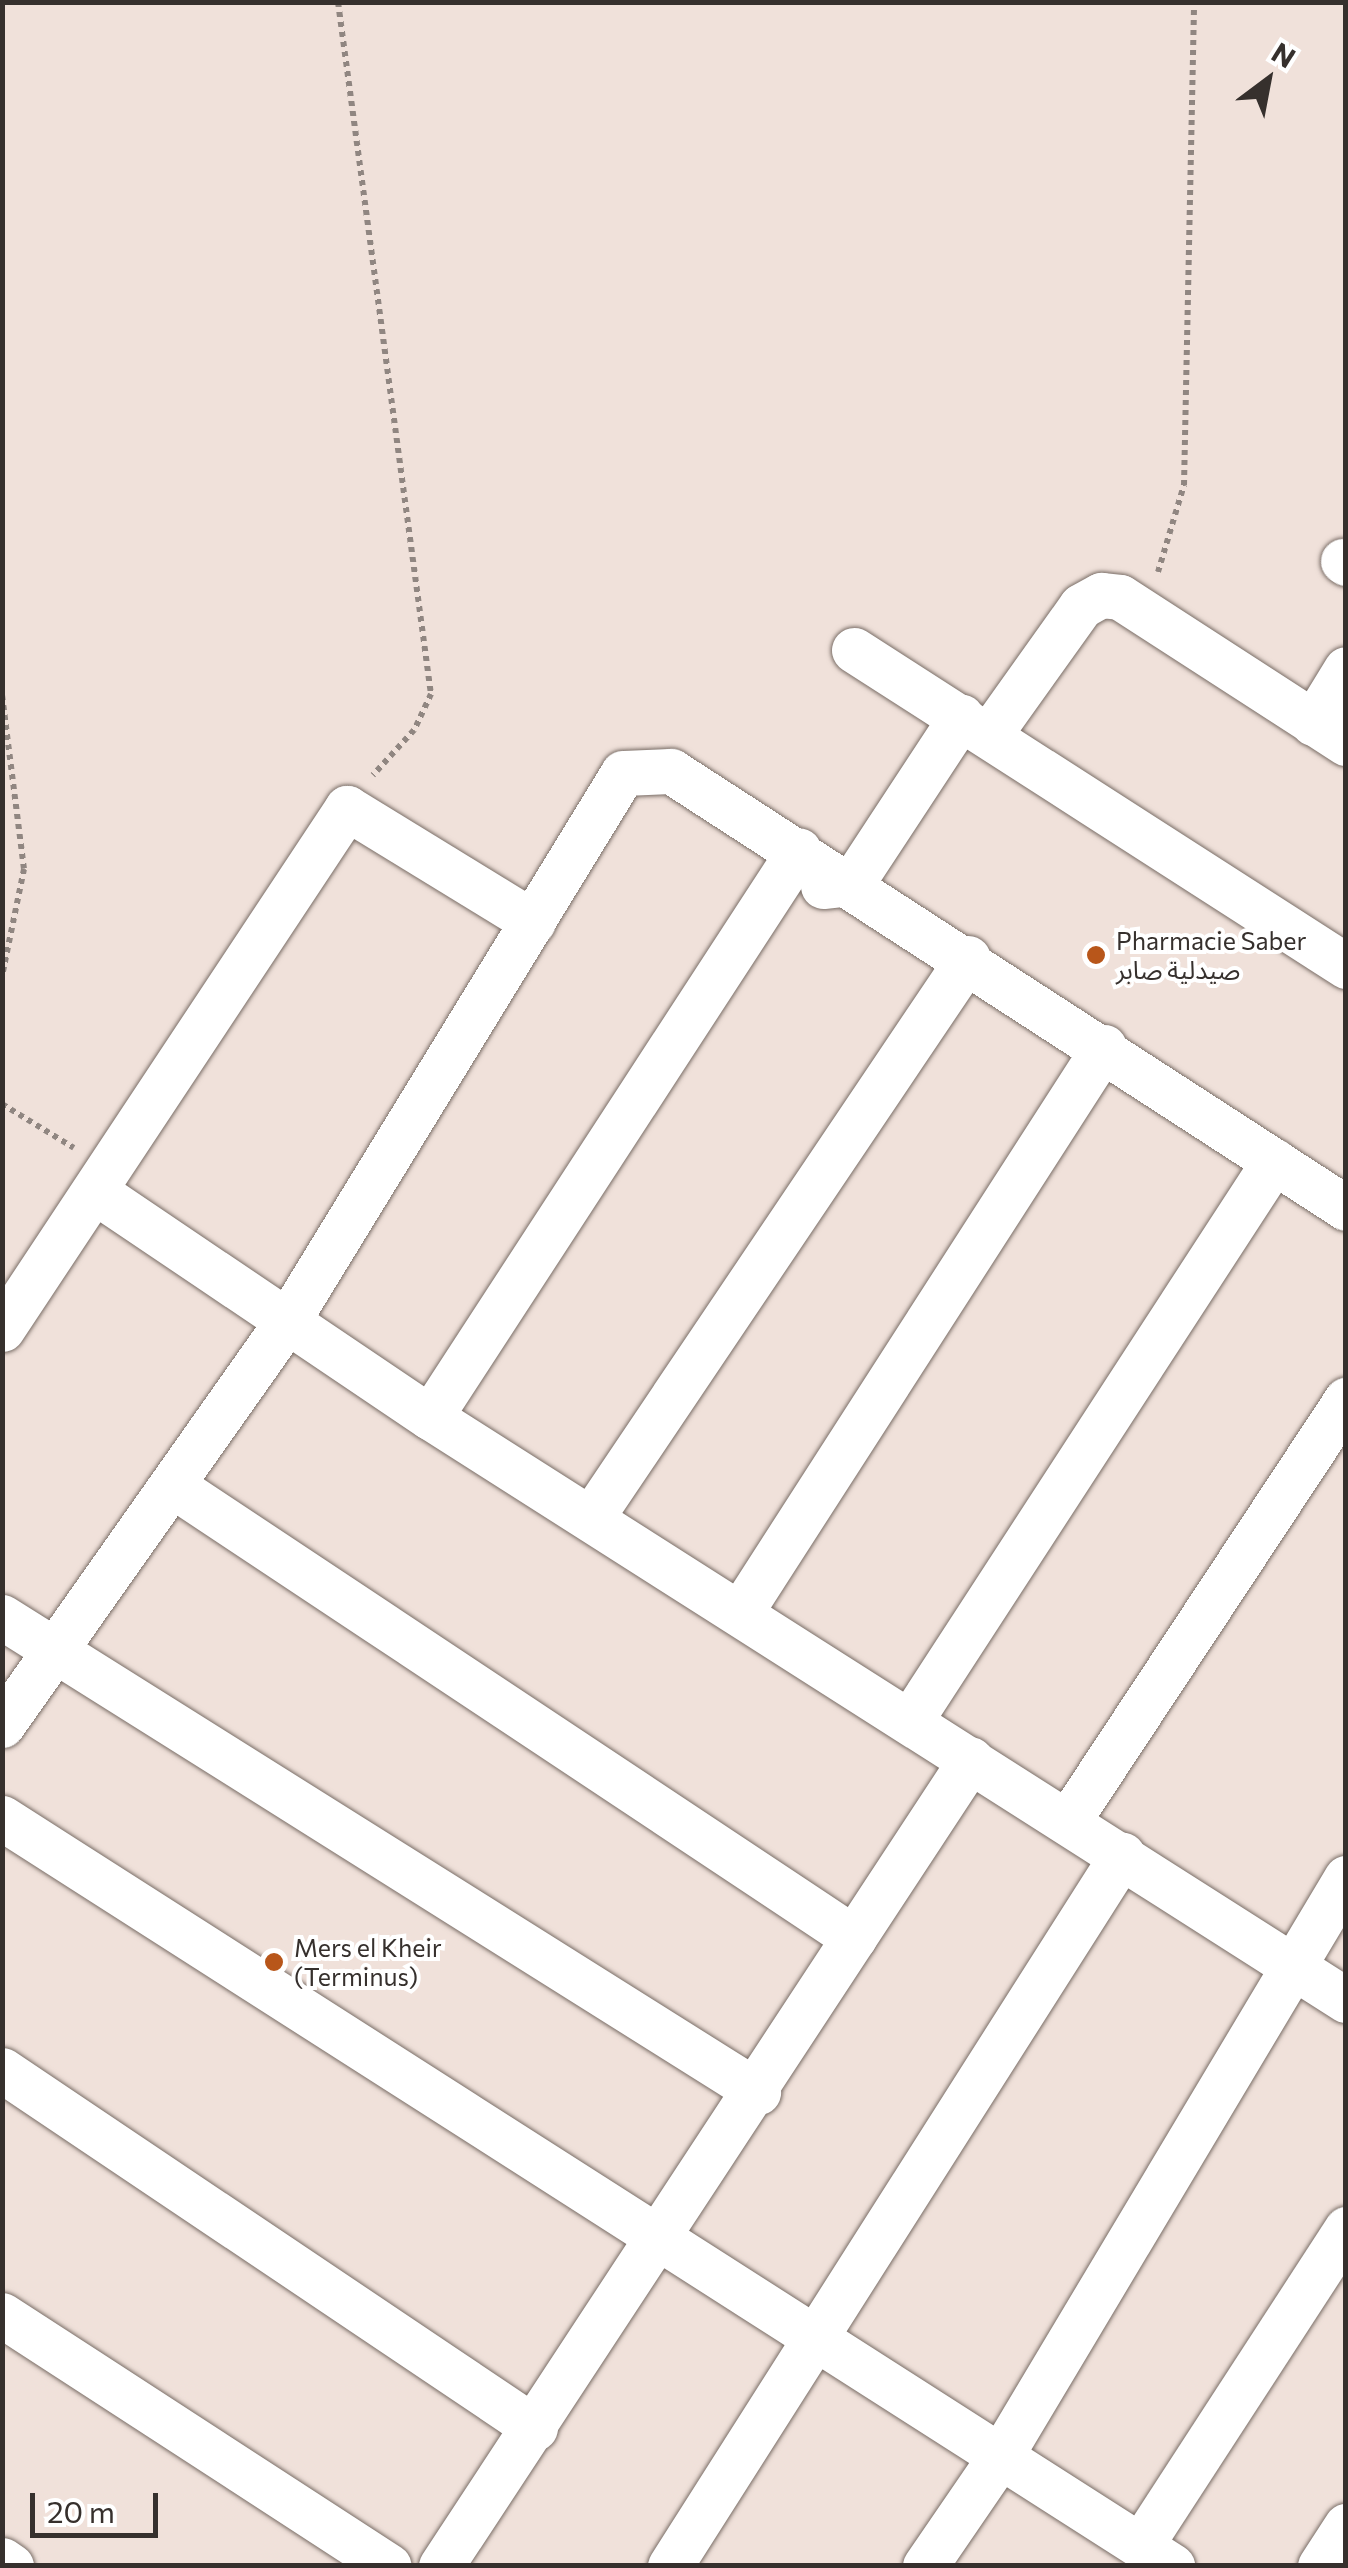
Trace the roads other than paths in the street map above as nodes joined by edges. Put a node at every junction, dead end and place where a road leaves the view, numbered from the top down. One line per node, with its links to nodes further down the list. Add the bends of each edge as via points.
1 (854, 650): 3 (street)
2 (1346, 669): 4 (street)
3 (975, 726): 4 (street, via 1082,606 1101,595 1140,609); 6 (street); 10 (street)
4 (1329, 733)
5 (799, 850): 6 (street); 7 (street); 8 (street, via 647,765 623,773)
6 (852, 883): 7 (street); 9 (street)
7 (772, 892): 18 (street)
8 (533, 922): 13 (street, via 347,808); 15 (street)
9 (968, 958): 11 (street); 20 (street)
10 (1346, 966)
11 (1104, 1047): 12 (street); 21 (street)
12 (1274, 1161): 14 (street); 24 (street)
13 (103, 1181): 15 (street); 16 (street)
14 (1346, 1208)
15 (288, 1320): 18 (street); 19 (street)
16 (2, 1329)
17 (1346, 1400): 28 (street)
18 (430, 1417): 20 (street)
19 (176, 1487): 23 (street); 31 (street)
20 (591, 1518): 21 (street)
21 (740, 1613): 24 (street)
22 (2, 1618): 23 (street)
23 (57, 1651): 25 (street); 35 (street)
24 (910, 1721): 26 (street)
25 (2, 1725)
26 (971, 1759): 28 (street); 31 (street)
27 (2, 1818): 37 (street)
28 (1068, 1821): 29 (street)
29 (1122, 1855): 32 (street); 39 (street)
30 (1346, 1878): 32 (street)
31 (854, 1938): 35 (street)
32 (1295, 1964): 33 (street); 41 (street)
33 (1346, 2000)
34 (2, 2070): 40 (street)
35 (758, 2092): 37 (street)
36 (1346, 2229): 43 (street)
37 (666, 2234): 39 (street); 40 (street)
38 (2, 2315): 46 (street)
39 (822, 2334): 41 (street); 48 (street)
40 (535, 2428): 47 (street)
41 (1003, 2452): 43 (street); 49 (street)
42 (1346, 2526): 50 (street)
43 (1157, 2555)
44 (2, 2560): 45 (street)
45 (12, 2566)
46 (389, 2566)
47 (441, 2566)
48 (670, 2566)
49 (924, 2566)
50 (1320, 2566)

